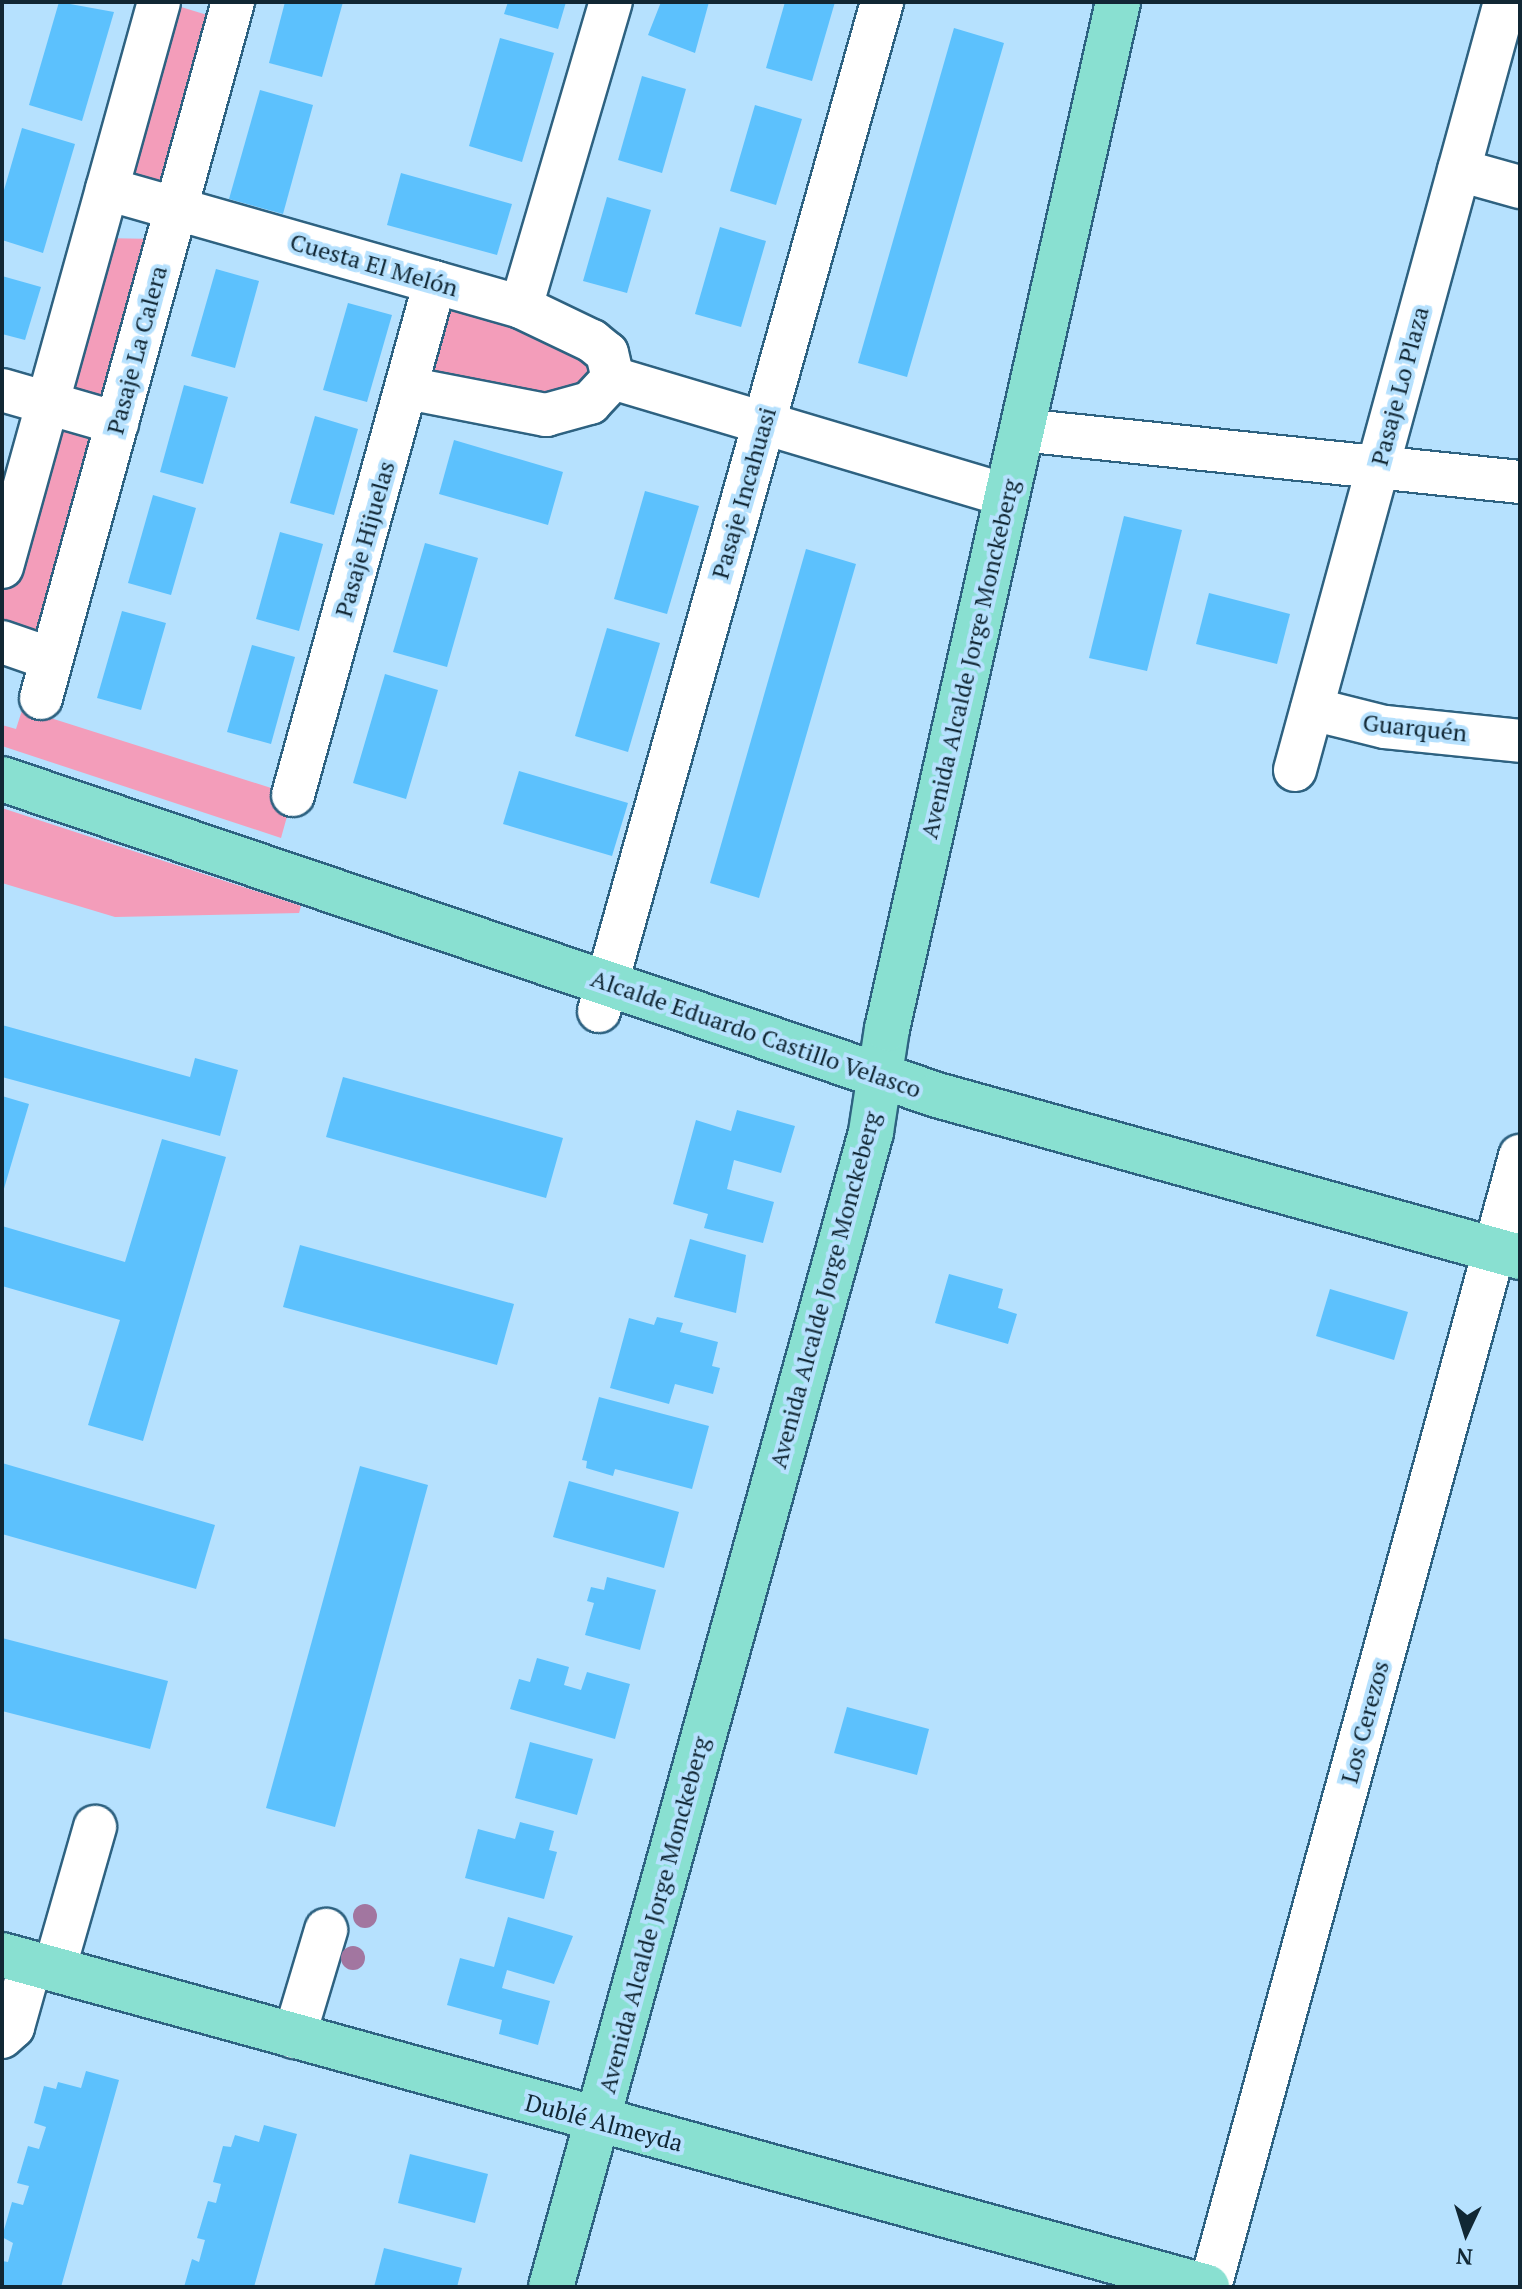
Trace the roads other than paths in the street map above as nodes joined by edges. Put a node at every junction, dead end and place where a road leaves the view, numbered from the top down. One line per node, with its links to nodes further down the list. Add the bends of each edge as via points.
1 (159, 2): 9 (street)
2 (611, 2): 12 (street)
3 (882, 2): 18 (street, Pasaje Incahuasi)
4 (1505, 2): 7 (street, Pasaje Lo Plaza)
5 (230, 3): 10 (street, Pasaje La Calera)
6 (1113, 3): 19 (main road, Avenida Alcalde Jorge Monckeberg)
7 (1459, 170): 8 (street); 20 (street, Pasaje Lo Plaza)
8 (1520, 187)
9 (107, 189): 10 (street, Cuesta El Melón); 16 (street)
10 (176, 208): 11 (street, Cuesta El Melón); 17 (street, Pasaje La Calera)
11 (435, 282): 12 (street, Cuesta El Melón); 14 (street, Pasaje Hijuelas)
12 (521, 307): 13 (street, Cuesta El Melón, via 592,341 607,353)
13 (613, 378): 14 (street, via 590,403 546,415); 18 (street)
14 (407, 388): 29 (street, Pasaje Hijuelas)
15 (2, 390): 16 (street)
16 (48, 403): 17 (street); 23 (street)
17 (117, 423): 24 (street, Pasaje La Calera, via 46,678)
18 (764, 423): 22 (street); 30 (street, Pasaje Incahuasi)
19 (1021, 430): 20 (street); 22 (main road, Avenida Alcalde Jorge Monckeberg)
20 (1377, 468): 21 (street); 25 (street, Pasaje Lo Plaza)
21 (1520, 482)
22 (1006, 495): 31 (main road, Avenida Alcalde Jorge Monckeberg)
23 (2, 567)
24 (2, 642)
25 (1312, 709): 26 (street, Guarquén, via 1385,727); 27 (street, Pasaje Lo Plaza)
26 (1520, 741)
27 (1295, 770)
28 (2, 779): 30 (main road, Alcalde Eduardo Castillo Velasco)
29 (293, 795)
30 (602, 998): 31 (main road, Alcalde Eduardo Castillo Velasco)
31 (879, 1076): 33 (main road, Alcalde Eduardo Castillo Velasco); 39 (main road, Avenida Alcalde Jorge Monckeberg, via 871,1132)
32 (1520, 1156): 33 (street, Los Cerezos)
33 (1507, 1253): 41 (street, Los Cerezos)
34 (95, 1827): 36 (street)
35 (326, 1930): 38 (street)
36 (29, 1963): 37 (street, via 13,2027); 38 (main road, Dublé Almeyda)
37 (2, 2037)
38 (294, 2037): 39 (main road, Dublé Almeyda)
39 (598, 2121): 40 (main road, Avenida Alcalde Jorge Monckeberg); 41 (main road, Dublé Almeyda)
40 (551, 2287)
41 (1208, 2287)

